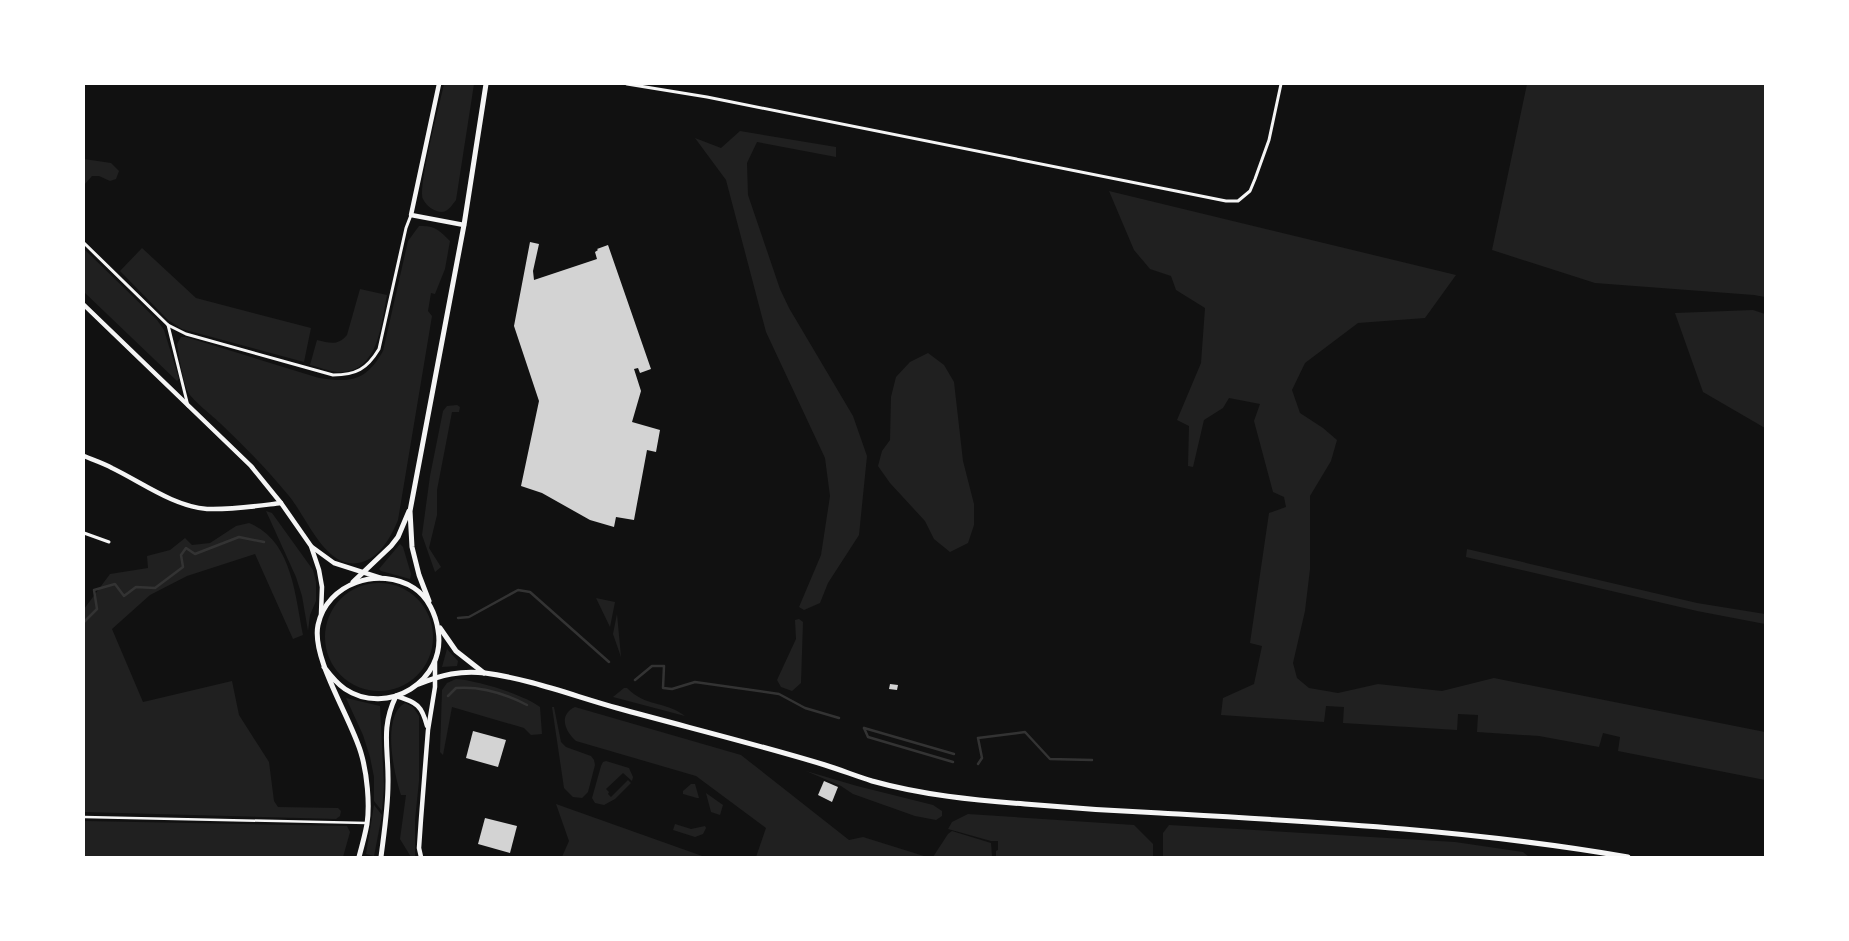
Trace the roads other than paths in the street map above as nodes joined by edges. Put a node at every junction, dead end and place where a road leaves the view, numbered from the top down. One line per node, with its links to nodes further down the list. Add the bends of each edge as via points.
1 (439, 84): 5 (main road)
2 (486, 84): 6 (main road)
3 (627, 84): 4 (street, via 1238,201 1250,191 1255,179)
4 (1281, 84)
5 (412, 215): 6 (main road); 9 (street, via 406,228 379,349 373,360 355,373 333,375 186,334)
6 (464, 225): 13 (main road)
7 (84, 243): 9 (street)
8 (84, 305): 10 (main road)
9 (168, 325): 10 (street)
10 (189, 406): 12 (main road, via 251,466)
11 (84, 456): 12 (main road, via 185,504 225,509)
12 (281, 503): 16 (main road)
13 (410, 511): 17 (main road, via 398,537); 20 (main road, via 412,547)
14 (84, 533): 15 (street)
15 (109, 542)
16 (311, 546): 17 (main road, via 334,563); 21 (main road, via 322,587)
17 (364, 572): 18 (main road); 19 (main road)
18 (382, 578): 19 (main road); 20 (main road, via 415,589)
19 (351, 584): 21 (main road, via 330,600)
20 (430, 604): 22 (main road)
21 (321, 614): 24 (main road, via 316,639)
22 (437, 625): 23 (main road, via 440,637); 25 (main road, via 456,652)
23 (436, 660): 26 (main road); 27 (main road)
24 (324, 667): 28 (main road, via 344,689 356,695 382,699); 31 (main road, via 362,754 367,782)
25 (485, 673): 26 (main road, via 457,672); 35 (main road, via 544,686 873,781 951,797 1139,812 1359,824 1519,840)
26 (435, 677): 27 (main road); 29 (main road)
27 (420, 684): 28 (main road)
28 (396, 696): 29 (main road, via 417,704); 33 (main road, via 386,723 388,784)
29 (428, 730): 34 (main road)
30 (84, 816): 31 (street)
31 (367, 823): 32 (main road)
32 (359, 857)
33 (380, 857)
34 (421, 857)
35 (1628, 857)

